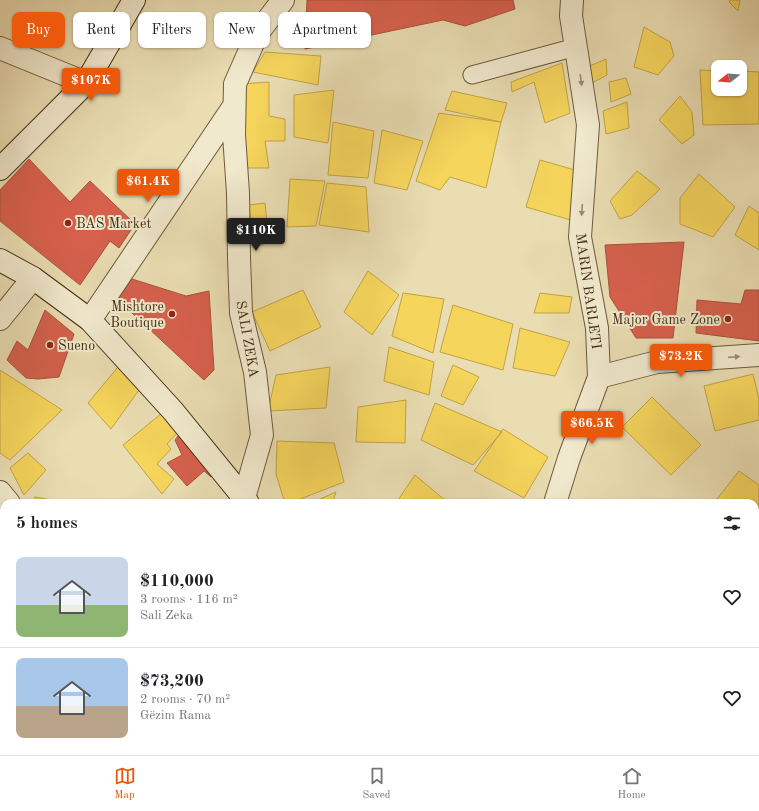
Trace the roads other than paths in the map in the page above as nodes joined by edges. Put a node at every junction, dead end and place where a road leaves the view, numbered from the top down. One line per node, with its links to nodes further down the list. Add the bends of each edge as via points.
1 (134, 0): 7 (street)
2 (283, 0): 8 (street, SALI ZEKA, via 257,34 235,84)
3 (572, 0): 4 (street, MARIN BARLETI, via 571,16)
4 (576, 47): 6 (lane); 15 (street, MARIN BARLETI, one-way to 15, via 588,125 580,237 597,328)
5 (0, 48): 7 (street)
6 (472, 75)
7 (86, 83): 9 (street)
8 (234, 106): 13 (street); 17 (street, SALI ZEKA, via 241,313 255,372 262,435)
9 (0, 169)
10 (0, 260): 11 (street)
11 (33, 278): 12 (street); 13 (street)
12 (0, 319)
13 (90, 320): 16 (street, via 173,411)
14 (759, 355): 15 (street, one-way to 14, via 657,362)
15 (599, 377): 18 (street, MARIN BARLETI)
16 (245, 499)
17 (246, 499)
18 (556, 499)

